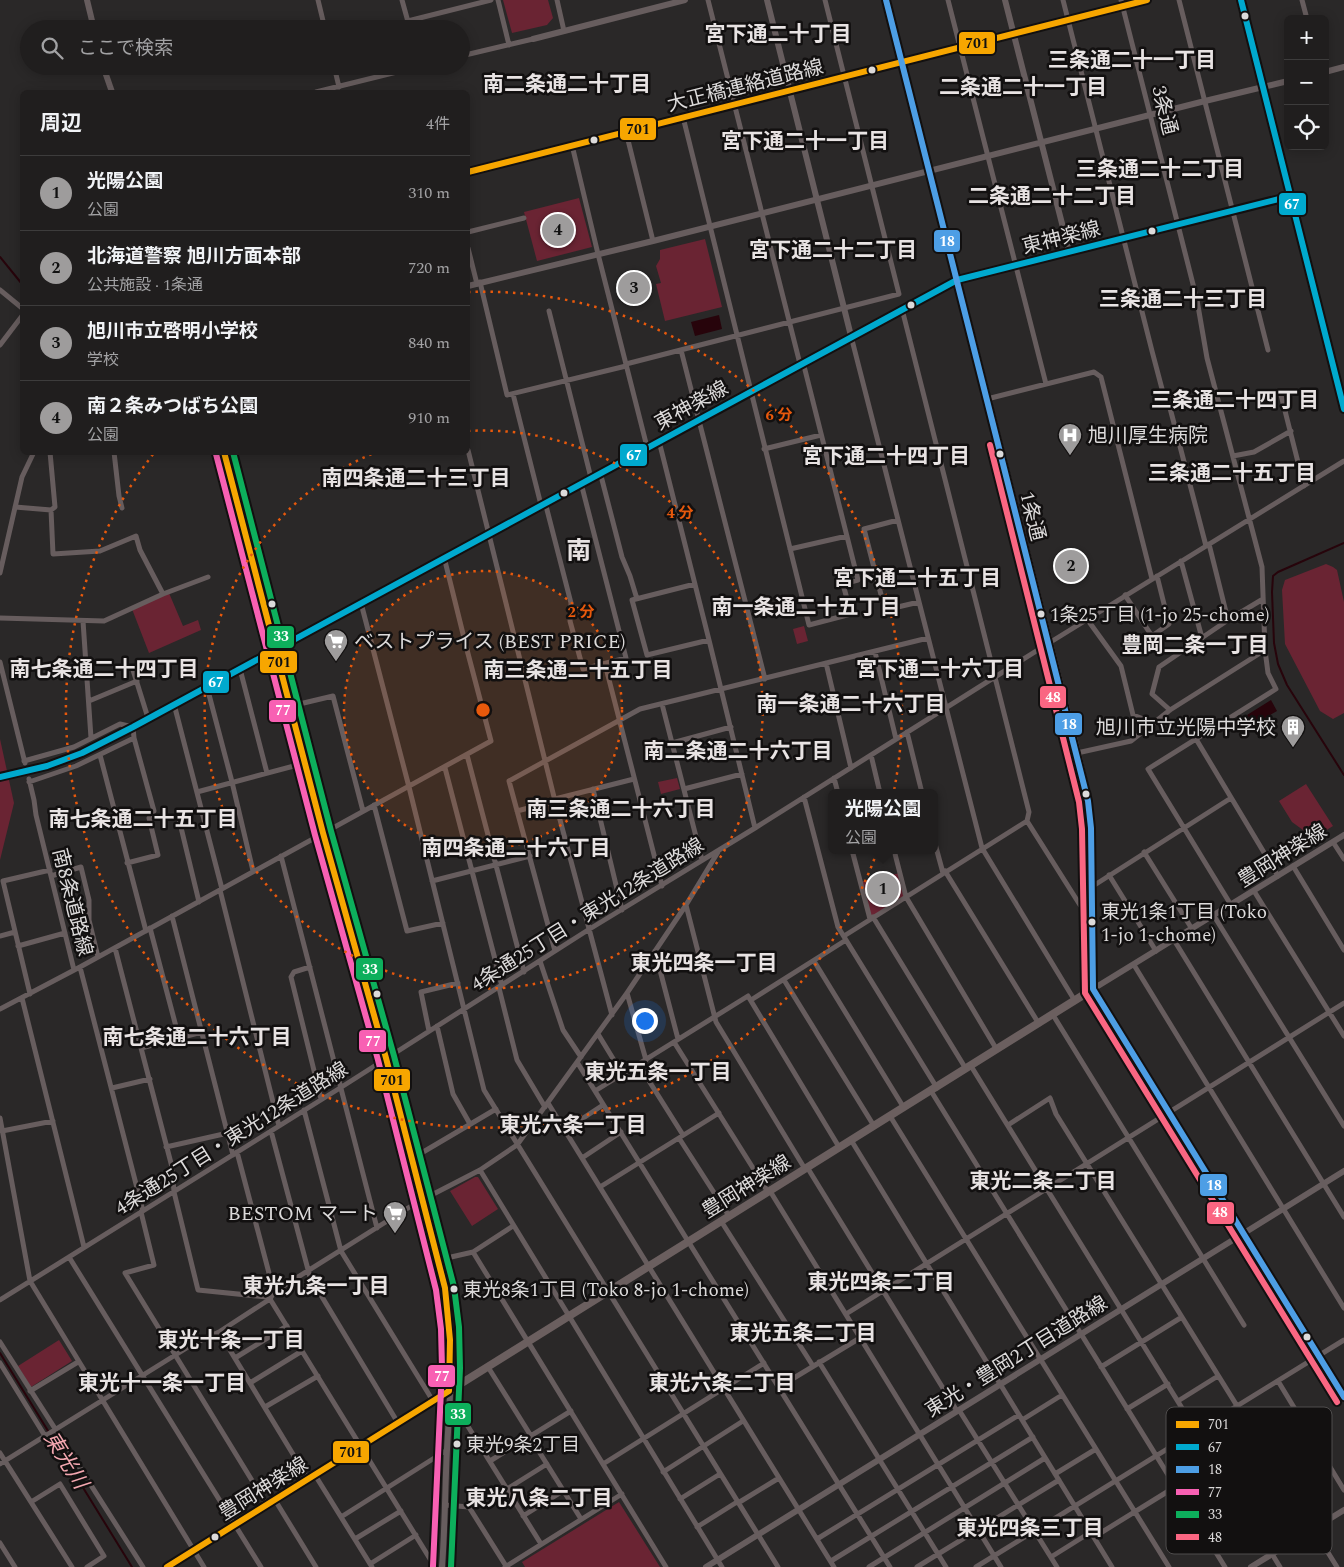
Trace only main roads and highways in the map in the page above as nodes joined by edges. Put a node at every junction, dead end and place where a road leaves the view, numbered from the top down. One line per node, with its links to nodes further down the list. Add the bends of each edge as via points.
1 (886, 0): 2 (main road, 1条通, via 1088,801)
2 (1094, 989): 3 (main road); 4 (main road, 豊岡神楽線)
3 (1344, 1398)
4 (167, 1567)

